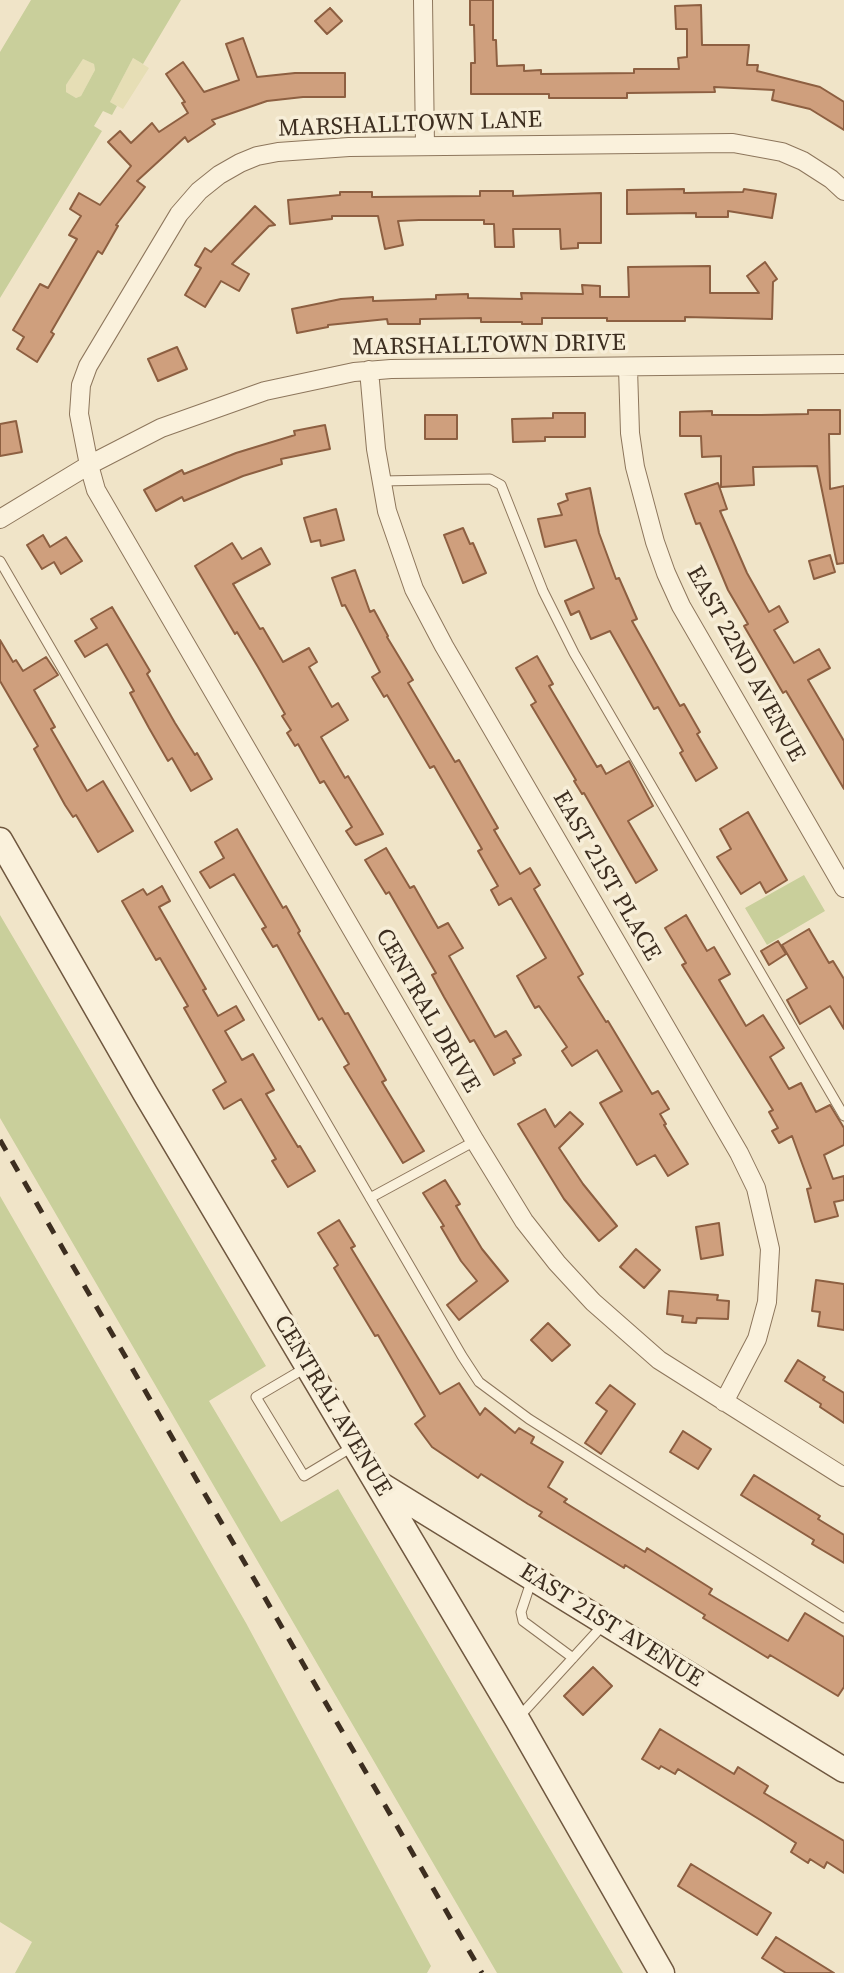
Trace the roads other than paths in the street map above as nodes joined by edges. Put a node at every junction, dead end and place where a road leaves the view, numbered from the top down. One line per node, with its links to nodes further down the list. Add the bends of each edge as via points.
1 (423, 0): 2 (street)
2 (425, 146): 3 (street, MARSHALLTOWN LANE, via 733,144 782,152 817,169); 7 (street, MARSHALLTOWN LANE, via 278,152 240,163 199,191 165,236 84,376 79,414)
3 (844, 191)
4 (844, 364): 5 (street, MARSHALLTOWN DRIVE)
5 (628, 368): 6 (street, MARSHALLTOWN DRIVE); 12 (street, EAST 22ND AVENUE, via 635,467 666,573)
6 (369, 370): 7 (street, MARSHALLTOWN DRIVE, via 230,401 161,428); 8 (street, EAST 21ST PLACE)
7 (89, 465): 9 (street, MARSHALLTOWN DRIVE); 14 (street, CENTRAL DRIVE, via 96,490)
8 (381, 481): 13 (lane, via 490,480 501,485 568,641); 17 (street, EAST 21ST PLACE, via 402,561 427,616 756,1188 770,1249 767,1302 753,1347)
9 (0, 519)
10 (0, 561): 15 (lane)
11 (0, 840): 16 (main road, CENTRAL AVENUE)
12 (844, 888)
13 (844, 1116)
14 (475, 1141): 15 (lane); 17 (street, CENTRAL DRIVE, via 524,1221 573,1282 659,1360)
15 (370, 1198): 22 (lane, via 479,1382 529,1419)
16 (308, 1366): 18 (main road, CENTRAL AVENUE); 18 (lane, via 256,1397 304,1476)
17 (724, 1402): 19 (street, CENTRAL DRIVE)
18 (355, 1445): 20 (main road, CENTRAL AVENUE)
19 (844, 1476)
20 (378, 1483): 21 (main road, EAST 21ST AVENUE); 25 (main road, CENTRAL AVENUE)
21 (532, 1578): 23 (main road, EAST 21ST AVENUE); 24 (lane, via 521,1612 523,1622)
22 (844, 1618)
23 (605, 1623): 24 (lane); 26 (main road, EAST 21ST AVENUE)
24 (573, 1658): 25 (lane)
25 (517, 1719): 27 (main road, CENTRAL AVENUE)
26 (844, 1770)
27 (662, 1973)

